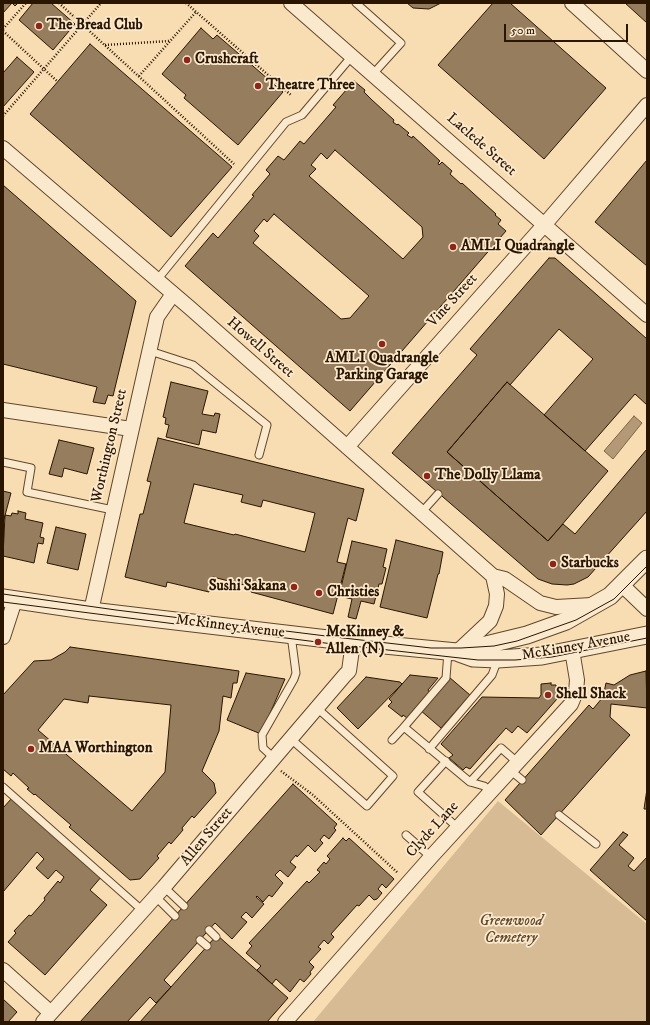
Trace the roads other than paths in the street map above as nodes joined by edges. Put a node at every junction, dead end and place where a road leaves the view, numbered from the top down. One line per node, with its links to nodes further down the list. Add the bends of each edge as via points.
1 (291, 3): 4 (street, Laclede Street)
2 (356, 3): 6 (lane, via 401,43)
3 (572, 3): 5 (street)
4 (352, 56): 6 (street, Laclede Street); 10 (lane, via 302,115 286,122)
5 (647, 71)
6 (373, 74): 9 (street, Laclede Street)
7 (647, 105): 9 (street, Vine Street)
8 (3, 148): 10 (street, Howell Street)
9 (545, 224): 12 (street, Laclede Street); 16 (street, Vine Street)
10 (156, 280): 11 (street, Howell Street)
11 (173, 294): 13 (street, Worthington Street, via 157,317); 16 (street, Howell Street)
12 (647, 315)
13 (150, 351): 15 (street, Worthington Street); 17 (lane, via 192,365 267,425)
14 (3, 410): 15 (street)
15 (131, 429): 20 (street, Worthington Street)
16 (347, 447): 21 (street, Howell Street)
17 (259, 455)
18 (3, 462): 20 (lane, via 32,468 27,492)
19 (438, 494): 21 (lane)
20 (113, 510): 28 (street, Worthington Street)
21 (421, 513): 23 (street, Howell Street)
22 (647, 559): 24 (street)
23 (492, 576): 26 (street, Howell Street, via 505,579 540,603 571,608); 34 (street, via 497,594 496,606 490,621)
24 (622, 585): 26 (street, McKinney Avenue); 27 (street)
25 (9, 599): 28 (street, McKinney Avenue); 31 (street)
26 (594, 605): 34 (street, McKinney Avenue, via 566,621 528,635)
27 (647, 609)
28 (91, 611): 29 (street, McKinney Avenue)
29 (291, 635): 32 (street, McKinney Avenue); 41 (lane, via 296,673 262,735 263,748)
30 (647, 635): 33 (street, McKinney Avenue)
31 (3, 637)
32 (353, 642): 34 (street, McKinney Avenue); 36 (street, Allen Street, via 348,671)
33 (572, 650): 35 (street, McKinney Avenue, via 542,656); 43 (street, Clyde Lane, via 577,680 571,704)
34 (453, 652): 35 (street, McKinney Avenue, via 473,658); 37 (lane, via 446,678)
35 (498, 659): 40 (lane, via 492,675)
36 (317, 708): 38 (street, Allen Street); 38 (lane, via 393,776 366,806)
37 (404, 727): 39 (lane); 40 (lane)
38 (291, 739): 41 (street, Allen Street)
39 (392, 740)
40 (429, 749): 42 (lane)
41 (274, 758): 53 (street, Allen Street)
42 (446, 761): 45 (lane); 49 (lane, via 418,792)
43 (514, 766): 44 (lane); 45 (lane, via 501,748); 47 (street, Clyde Lane)
44 (522, 780)
45 (470, 782): 47 (lane, via 484,786)
46 (3, 787): 55 (lane)
47 (491, 792): 49 (street, Clyde Lane)
48 (559, 815): 51 (lane)
49 (458, 828): 52 (street, Clyde Lane)
50 (406, 835): 52 (lane)
51 (596, 844)
52 (431, 857): 63 (street, Clyde Lane)
53 (160, 892): 54 (lane); 55 (street, Allen Street); 56 (lane)
54 (184, 906)
55 (143, 911): 62 (street, Allen Street)
56 (175, 916)
57 (209, 930): 58 (lane)
58 (216, 936)
59 (200, 940): 60 (lane)
60 (207, 946)
61 (3, 970): 62 (street)
62 (47, 1017)
63 (285, 1022)

